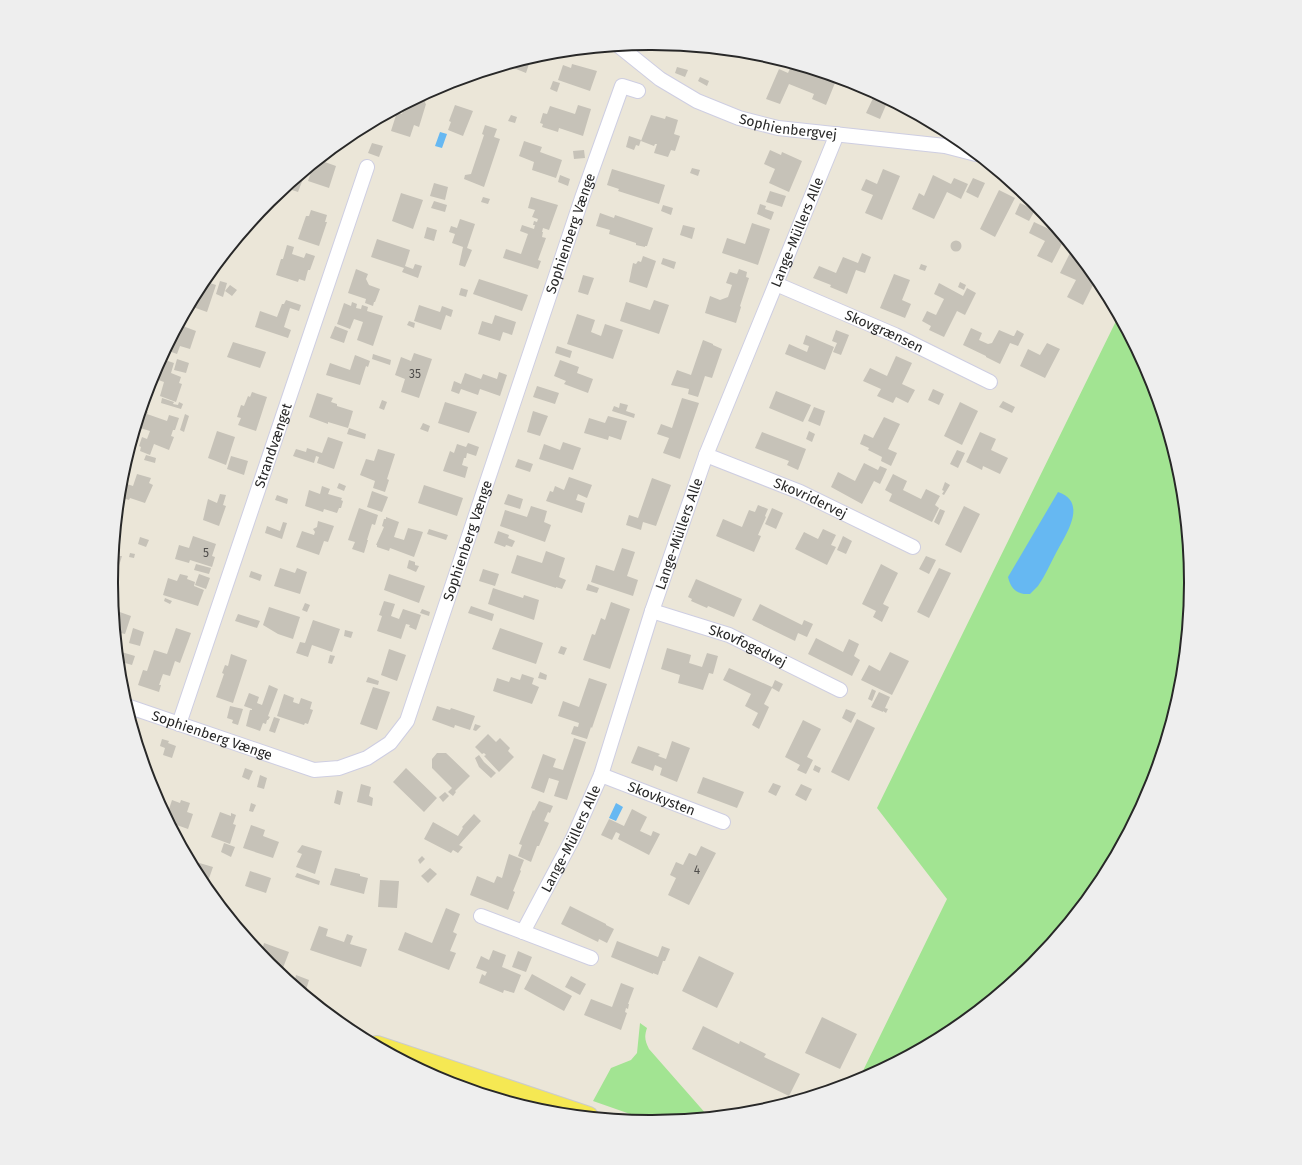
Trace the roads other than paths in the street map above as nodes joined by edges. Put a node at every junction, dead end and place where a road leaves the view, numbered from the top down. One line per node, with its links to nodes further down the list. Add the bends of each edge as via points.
1 (625, 51): 3 (street, Sophienbergvej, via 660,79 698,101 739,118 778,128)
2 (638, 91): 13 (street, Sophienberg Vænge, via 622,86 407,721 390,743 367,758 339,768 314,770)
3 (837, 134): 4 (street, Sophienbergvej, via 945,146); 6 (street, Lange-Müllers Alle)
4 (961, 150)
5 (368, 167): 13 (street, Strandvænget)
6 (776, 284): 7 (street, Skovgrænsen, via 895,335); 8 (street, Lange-Müllers Alle)
7 (990, 382)
8 (706, 455): 9 (street, Skovridervej, via 800,492); 10 (street, Lange-Müllers Alle)
9 (913, 547)
10 (652, 611): 11 (street, Skovfogedvej, via 729,635); 14 (street, Lange-Müllers Alle)
11 (840, 690)
12 (134, 709): 13 (street, Sophienberg Vænge)
13 (179, 724)
14 (601, 775): 15 (street, Skovkysten); 17 (street, Lange-Müllers Alle, via 573,838)
15 (723, 822)
16 (482, 916): 17 (street)
17 (523, 932): 18 (street)
18 (591, 958)
19 (404, 1054): 20 (main road)
20 (563, 1107)

